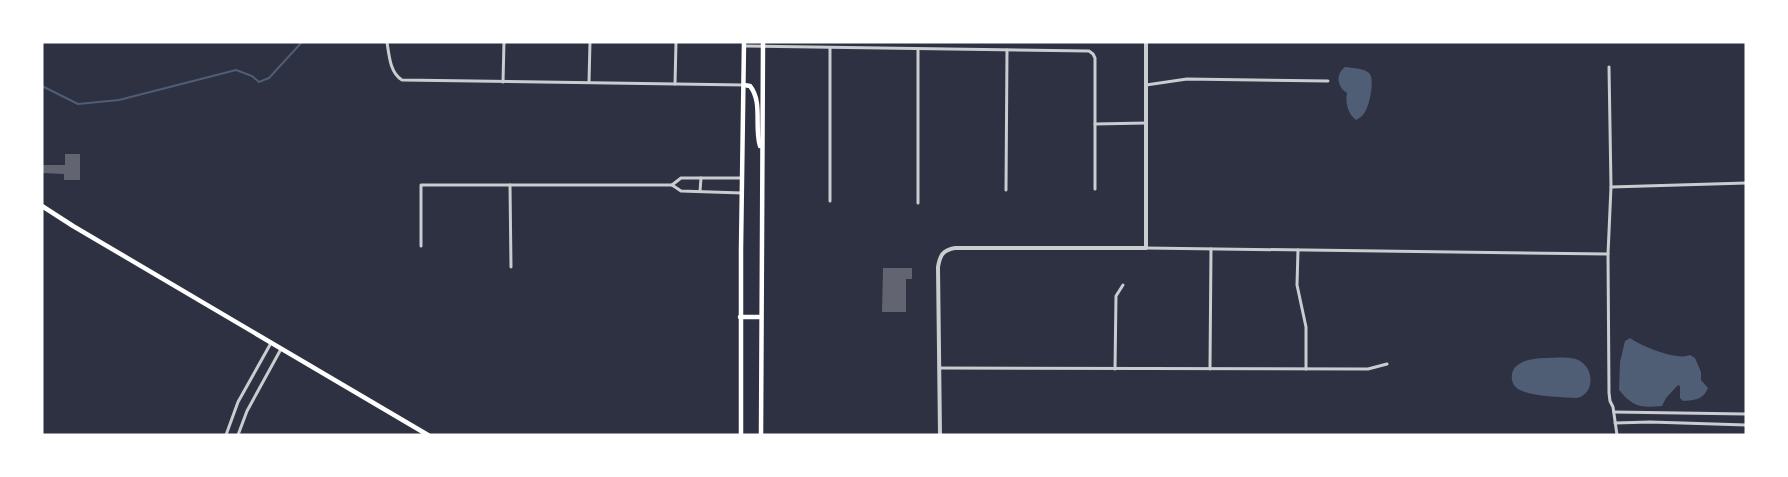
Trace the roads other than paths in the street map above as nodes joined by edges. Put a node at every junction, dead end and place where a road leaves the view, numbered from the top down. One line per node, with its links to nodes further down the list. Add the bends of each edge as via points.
1 (387, 42): 13 (street, via 393,71 402,80)
2 (504, 42): 13 (street)
3 (590, 42): 14 (street)
4 (676, 42): 15 (street)
5 (1146, 42): 17 (street)
6 (744, 44): 7 (street); 16 (main road)
7 (763, 44): 8 (street); 20 (main road)
8 (830, 48): 9 (street); 31 (street)
9 (918, 49): 10 (street); 32 (street)
10 (1007, 50): 19 (street, via 1085,50 1093,54); 28 (street)
11 (1609, 67): 26 (street)
12 (1328, 81): 17 (street, via 1187,79)
13 (503, 82): 14 (street)
14 (589, 83): 15 (street)
15 (675, 84): 16 (street)
16 (744, 85): 20 (main road, via 750,86 756,98); 22 (main road)
17 (1146, 85): 18 (street)
18 (1146, 123): 19 (street); 35 (street)
19 (1095, 124): 27 (street)
20 (762, 151): 42 (main road)
21 (700, 178): 22 (street); 25 (street, via 681,178); 29 (street)
22 (742, 178): 30 (main road)
23 (1746, 183): 26 (street)
24 (510, 185): 25 (street); 34 (street, via 421,184); 39 (street)
25 (672, 185): 29 (street, via 681,191)
26 (1611, 187): 38 (street)
27 (1095, 189)
28 (1006, 190)
29 (700, 192): 30 (street)
30 (742, 193): 41 (main road)
31 (830, 201)
32 (918, 203)
33 (42, 206): 43 (main road)
34 (421, 246)
35 (1146, 248): 36 (street); 46 (street, via 948,249 939,258 938,267)
36 (1211, 249): 37 (street); 48 (street)
37 (1298, 250): 38 (street); 49 (street, via 1297,285 1306,327)
38 (1608, 254): 50 (street, via 1609,393)
39 (511, 267)
40 (1123, 285): 47 (street, via 1116,297)
41 (740, 317): 42 (main road); 57 (main road)
42 (761, 317): 58 (main road)
43 (272, 343): 44 (main road); 54 (street, via 238,402)
44 (281, 349): 55 (street); 56 (main road)
45 (1387, 364): 49 (street, via 1368,369)
46 (939, 368): 47 (street); 59 (street)
47 (1115, 369): 48 (street)
48 (1210, 369): 49 (street)
49 (1306, 369)
50 (1614, 412): 51 (street); 52 (street)
51 (1746, 414)
52 (1615, 423): 53 (street); 60 (street)
53 (1746, 425)
54 (226, 435)
55 (238, 435)
56 (428, 435)
57 (741, 435)
58 (761, 435)
59 (940, 435)
60 (1617, 435)

